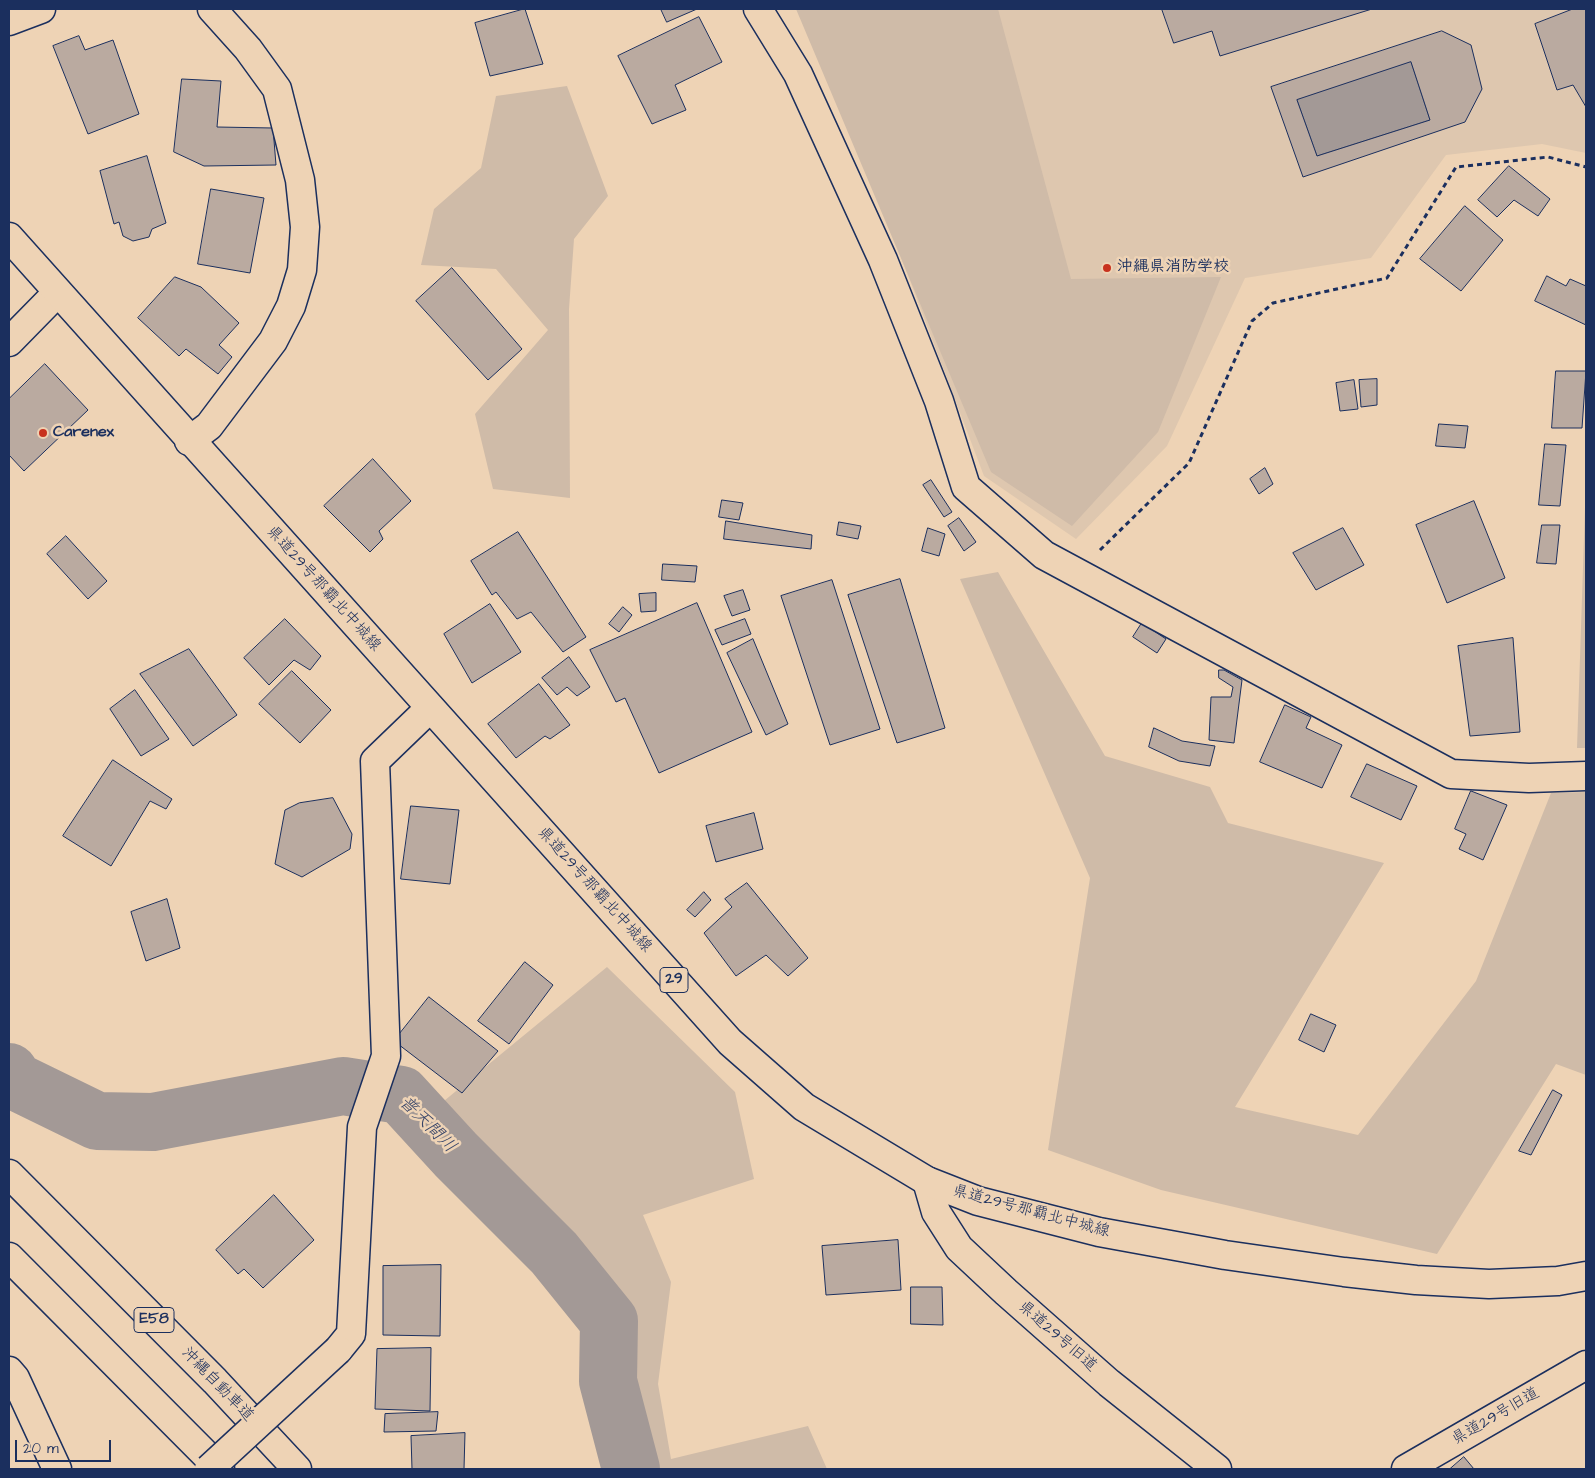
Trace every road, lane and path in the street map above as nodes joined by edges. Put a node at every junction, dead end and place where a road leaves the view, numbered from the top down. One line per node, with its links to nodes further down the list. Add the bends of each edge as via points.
1 (41, 9): 4 (main road)
2 (212, 9): 9 (main road, via 248,49 277,89 300,180 304,227 302,270 291,306 274,341 209,426)
3 (758, 9): 10 (main road, via 798,74 883,260 938,401 966,487 1044,555)
4 (9, 21)
5 (1586, 168): 10 (path, via 1548,157 1456,167 1387,278 1273,303 1252,321 1189,463)
6 (9, 237): 7 (main road, 県道29号那覇北中城線 / 29)
7 (57, 293): 8 (main road); 9 (main road, 県道29号那覇北中城線 / 29)
8 (9, 342)
9 (189, 441): 11 (main road, 県道29号那覇北中城線 / 29)
10 (1078, 573): 12 (main road, via 1452,774 1529,778)
11 (430, 708): 14 (main road, 県道29号那覇北中城線 / 29, via 730,1042 804,1107); 20 (main road, bridge, via 376,761 386,1056 362,1127 351,1334 338,1350)
12 (1586, 776)
13 (9, 1174): 22 (main road, 沖縄自動車道 / E58, via 208,1374)
14 (928, 1181): 16 (main road, 県道29号那覇北中城線 / 29, via 978,1201 1099,1232 1225,1255 1416,1280 1489,1284 1558,1281); 23 (main road, 県道29号旧道, via 936,1212 959,1248 1109,1383)
15 (9, 1257): 21 (main road)
16 (1586, 1276)
17 (1586, 1365): 24 (main road, 県道29号旧道)
18 (9, 1371): 19 (main road)
19 (57, 1469)
20 (209, 1469)
21 (220, 1469)
22 (297, 1469)
23 (1216, 1469)
24 (1406, 1469)

